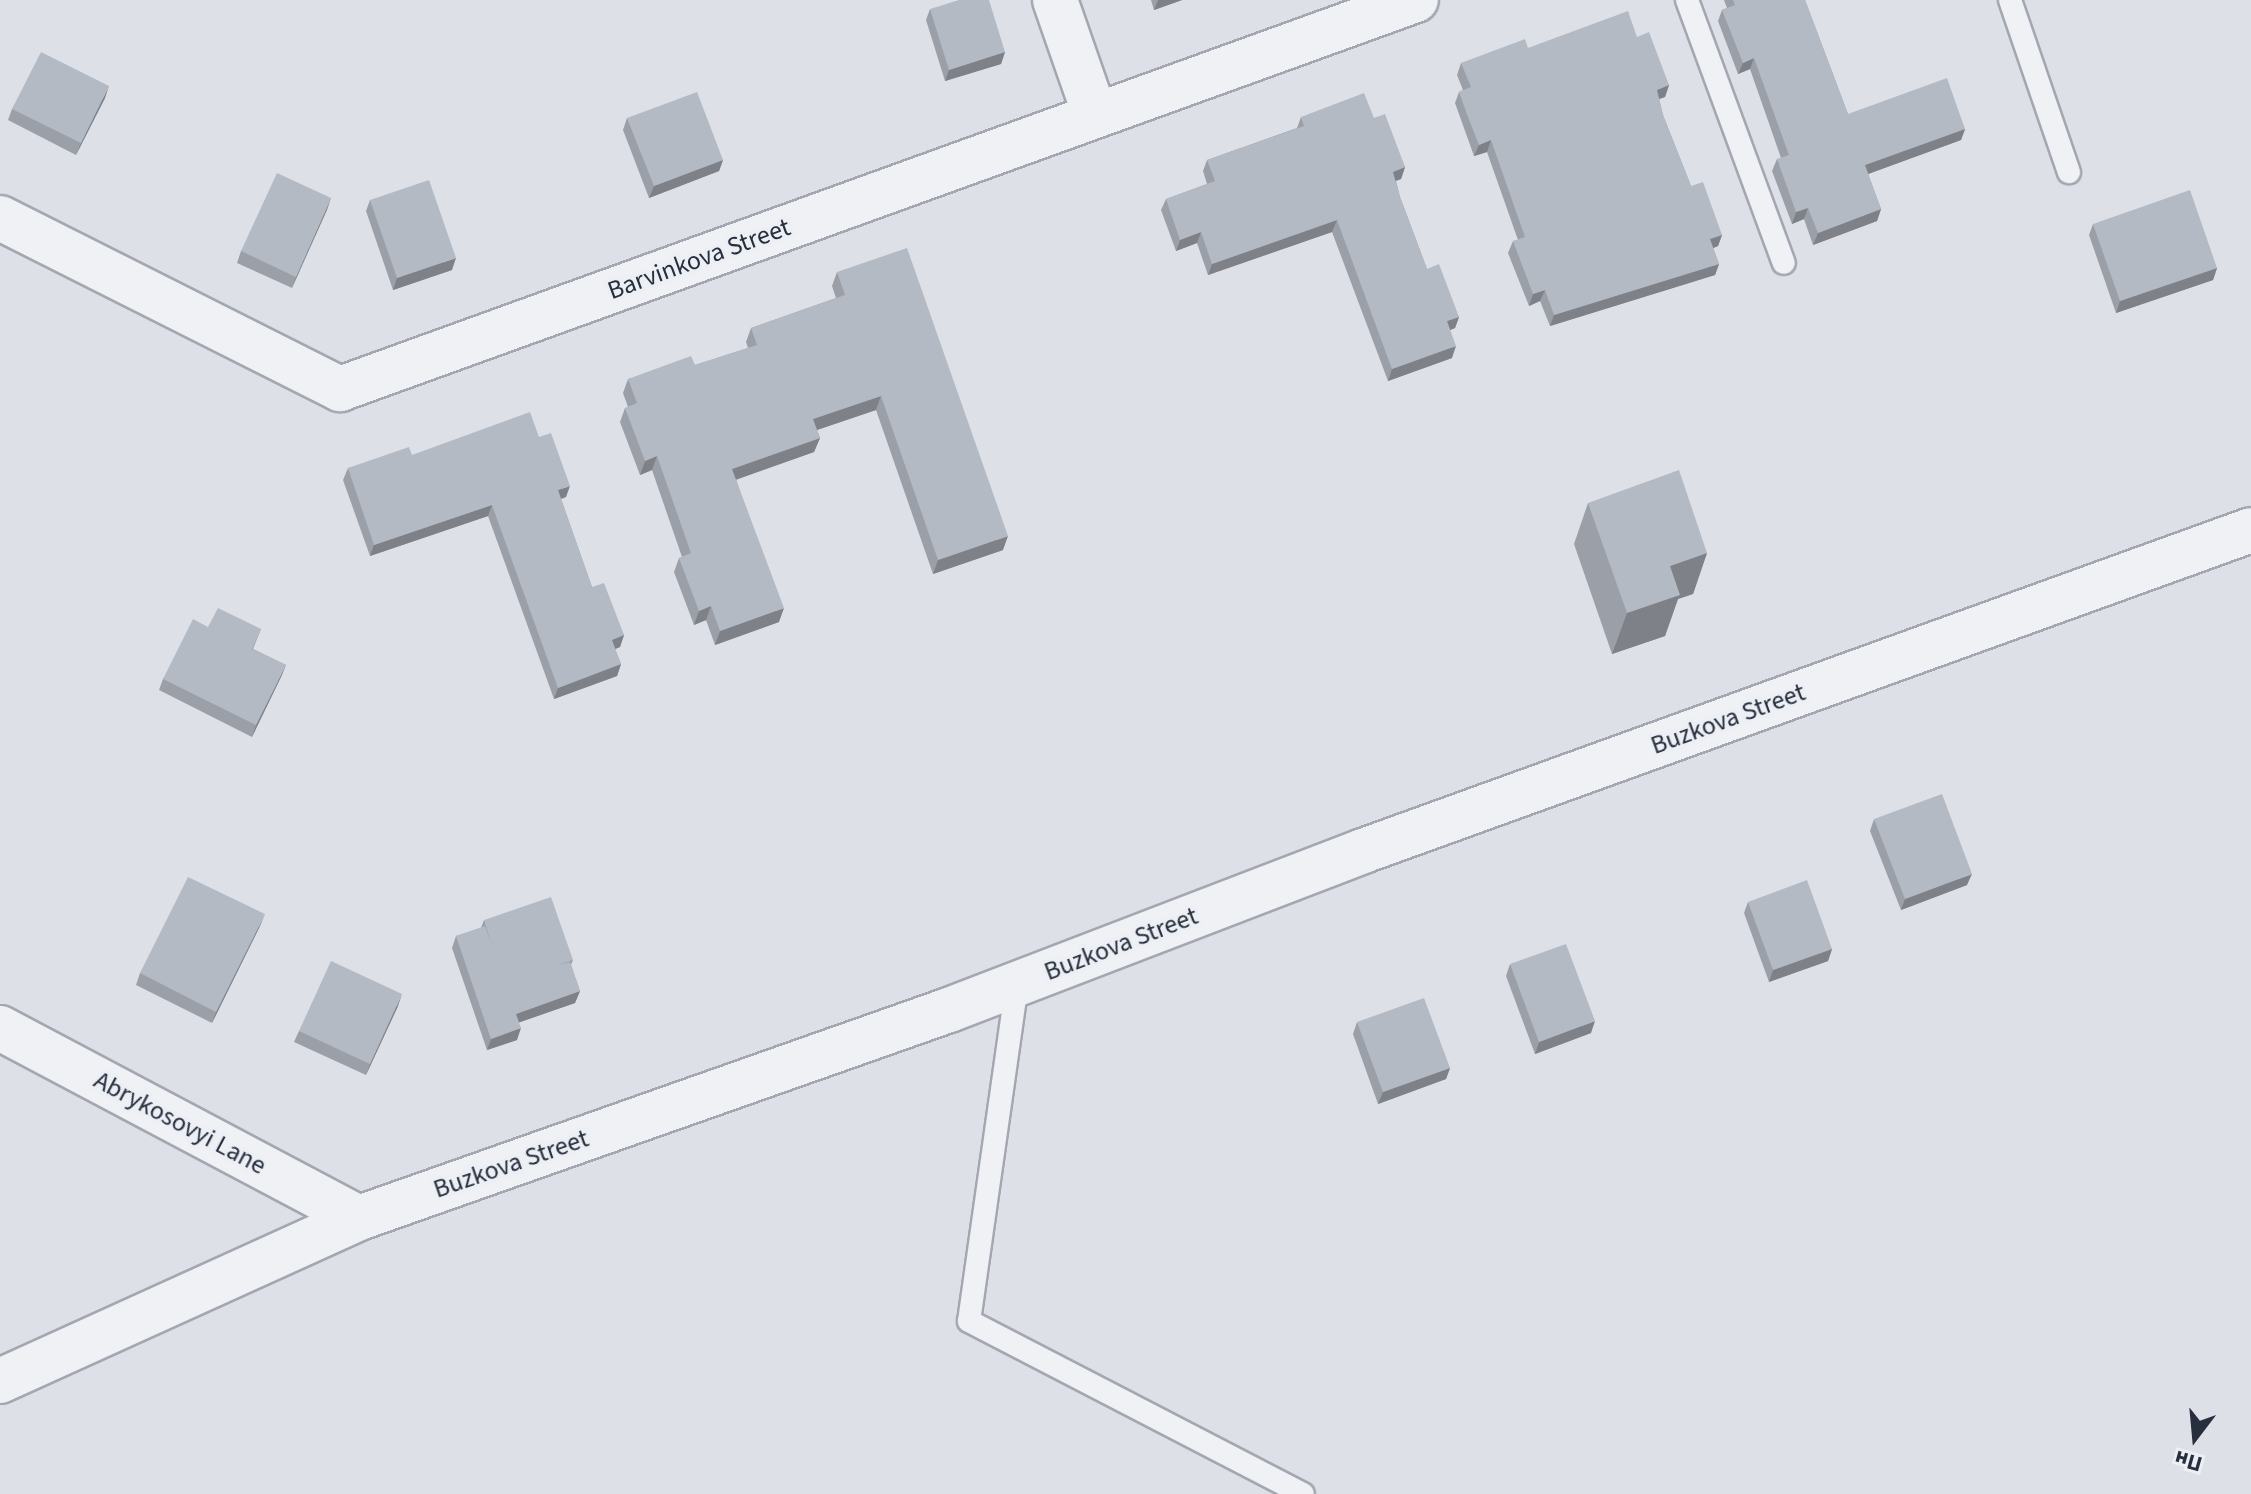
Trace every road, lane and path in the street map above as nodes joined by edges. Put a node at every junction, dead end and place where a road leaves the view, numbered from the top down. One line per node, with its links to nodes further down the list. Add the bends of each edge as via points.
1 (1055, 0): 5 (street)
2 (1416, 0): 5 (street, Barvinkova Street)
3 (1687, 0): 8 (lane)
4 (2010, 0): 6 (lane)
5 (1095, 115): 7 (street, Barvinkova Street, via 340,389)
6 (2069, 172)
7 (0, 218)
8 (1784, 263)
9 (2251, 530): 10 (street, Buzkova Street, via 1363,851)
10 (1017, 984): 12 (street, Buzkova Street); 14 (lane, via 969,1321)
11 (0, 1028): 12 (street, Abrykosovyi Lane)
12 (359, 1218): 13 (street, Buzkova Street)
13 (0, 1381)
14 (1303, 1494)

